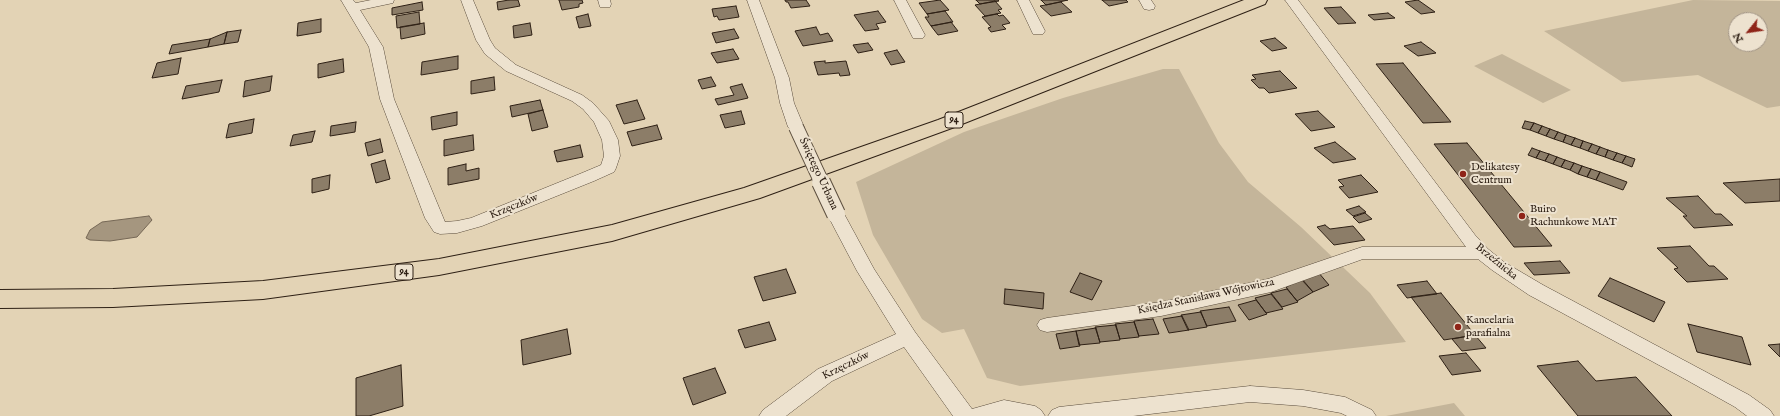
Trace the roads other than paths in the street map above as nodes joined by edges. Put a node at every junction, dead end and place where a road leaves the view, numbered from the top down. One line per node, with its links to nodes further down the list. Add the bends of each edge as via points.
1 (388, 0): 8 (street)
2 (467, 0): 8 (street, Krzęczków, via 490,51 522,74 577,98 588,106 602,121 610,140 612,156 608,168 588,177 476,222 440,228 387,99 376,47)
3 (753, 0): 14 (street, Świętego Urbana, bridge, via 782,78 787,103 796,127 836,214 866,271)
4 (900, 0): 10 (street)
5 (1023, 0): 9 (street)
6 (1259, 0): 12 (main road, 94, via 945,124 752,193 612,233 439,267 262,290 113,298)
7 (1291, 0): 11 (street, Brzeźnicka, via 1464,233)
8 (350, 4)
9 (1038, 31)
10 (918, 34)
11 (1482, 253): 13 (street, Księdza Stanisława Wójtowicza, via 1362,253 1270,285 1161,309); 21 (street, Brzeźnicka, via 1536,290 1690,372 1742,401)
12 (0, 299)
13 (1047, 324)
14 (908, 337): 15 (street, Krzęczków, via 825,375); 16 (street, Świętego Urbana)
15 (770, 416)
16 (965, 416)
17 (978, 416): 18 (street, via 1004,409 1028,412)
18 (1034, 416)
19 (1059, 416): 20 (street, via 1250,394 1303,398 1345,405)
20 (1365, 416)
21 (1763, 416)

